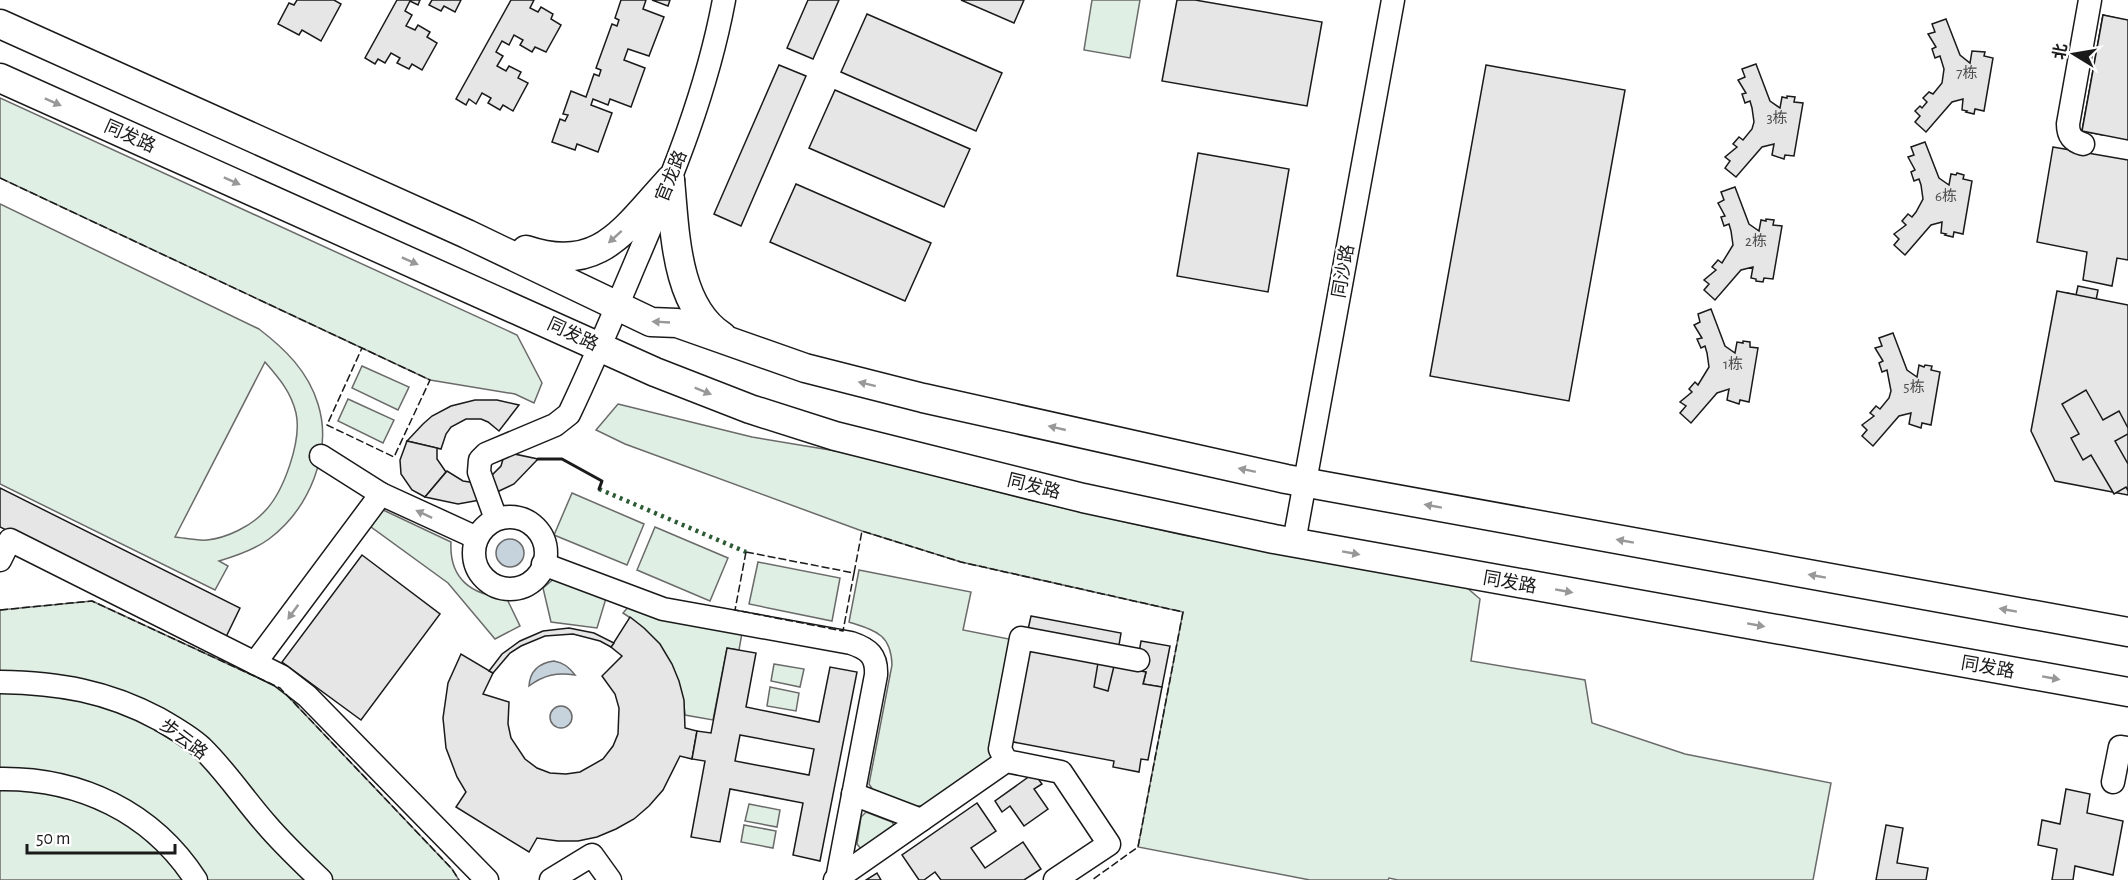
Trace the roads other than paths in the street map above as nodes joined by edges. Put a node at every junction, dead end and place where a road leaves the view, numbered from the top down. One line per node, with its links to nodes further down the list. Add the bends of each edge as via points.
1 (724, 0): 7 (street, 官龙路, via 704,87)
2 (1393, 0): 13 (street, 同沙路)
3 (2090, 0): 6 (street, via 2068,124 2070,136)
4 (0, 24): 8 (main road)
5 (0, 78): 11 (main road, 同发路, one-way to 11)
6 (2083, 144)
7 (670, 180): 8 (main road, one-way to 8, via 614,240 587,254 558,258); 9 (street, 官龙路); 10 (main road, via 677,253 687,288 708,325)
8 (467, 234): 9 (main road)
9 (617, 306): 10 (main road, one-way to 9, via 678,323 651,322); 11 (street, 官龙路)
10 (732, 342): 13 (main road, one-way to 10, via 923,398 805,368)
11 (599, 346): 15 (street, 官龙路, via 565,419 482,457 479,472); 17 (main road, 同发路, one-way to 17, via 722,398 836,436 1083,498)
12 (321, 456): 14 (street)
13 (1305, 482): 17 (street, 同沙路); 20 (main road, one-way to 13)
14 (381, 494): 16 (street, one-way to 14); 22 (street, one-way to 22)
15 (496, 519): 16 (street); 19 (street, via 519,518 530,523 544,541)
16 (477, 538): 19 (street, via 474,559 484,579 493,585 523,586 538,574)
17 (1294, 542): 24 (main road, 同发路, one-way to 24)
18 (0, 560): 22 (street, via 10,540)
19 (543, 564): 29 (street, via 663,609 865,648 874,659 876,675)
20 (2128, 632)
21 (1138, 660): 26 (street, via 1022,638 1000,749)
22 (255, 663): 34 (street, via 295,686)
23 (0, 682): 33 (street, 步云路, via 70,686 106,695 174,728 200,746 267,825)
24 (2128, 692)
25 (2124, 747): 28 (street)
26 (1006, 761): 30 (street); 37 (street, via 1061,772 1109,844)
27 (0, 779): 32 (street, via 51,782 101,798 165,842)
28 (2113, 782)
29 (853, 794): 30 (street); 31 (street)
30 (921, 820): 31 (street)
31 (836, 879)
32 (195, 880)
33 (321, 880)
34 (487, 880)
35 (551, 880): 36 (street, via 592,855)
36 (610, 880)
37 (1054, 880)

